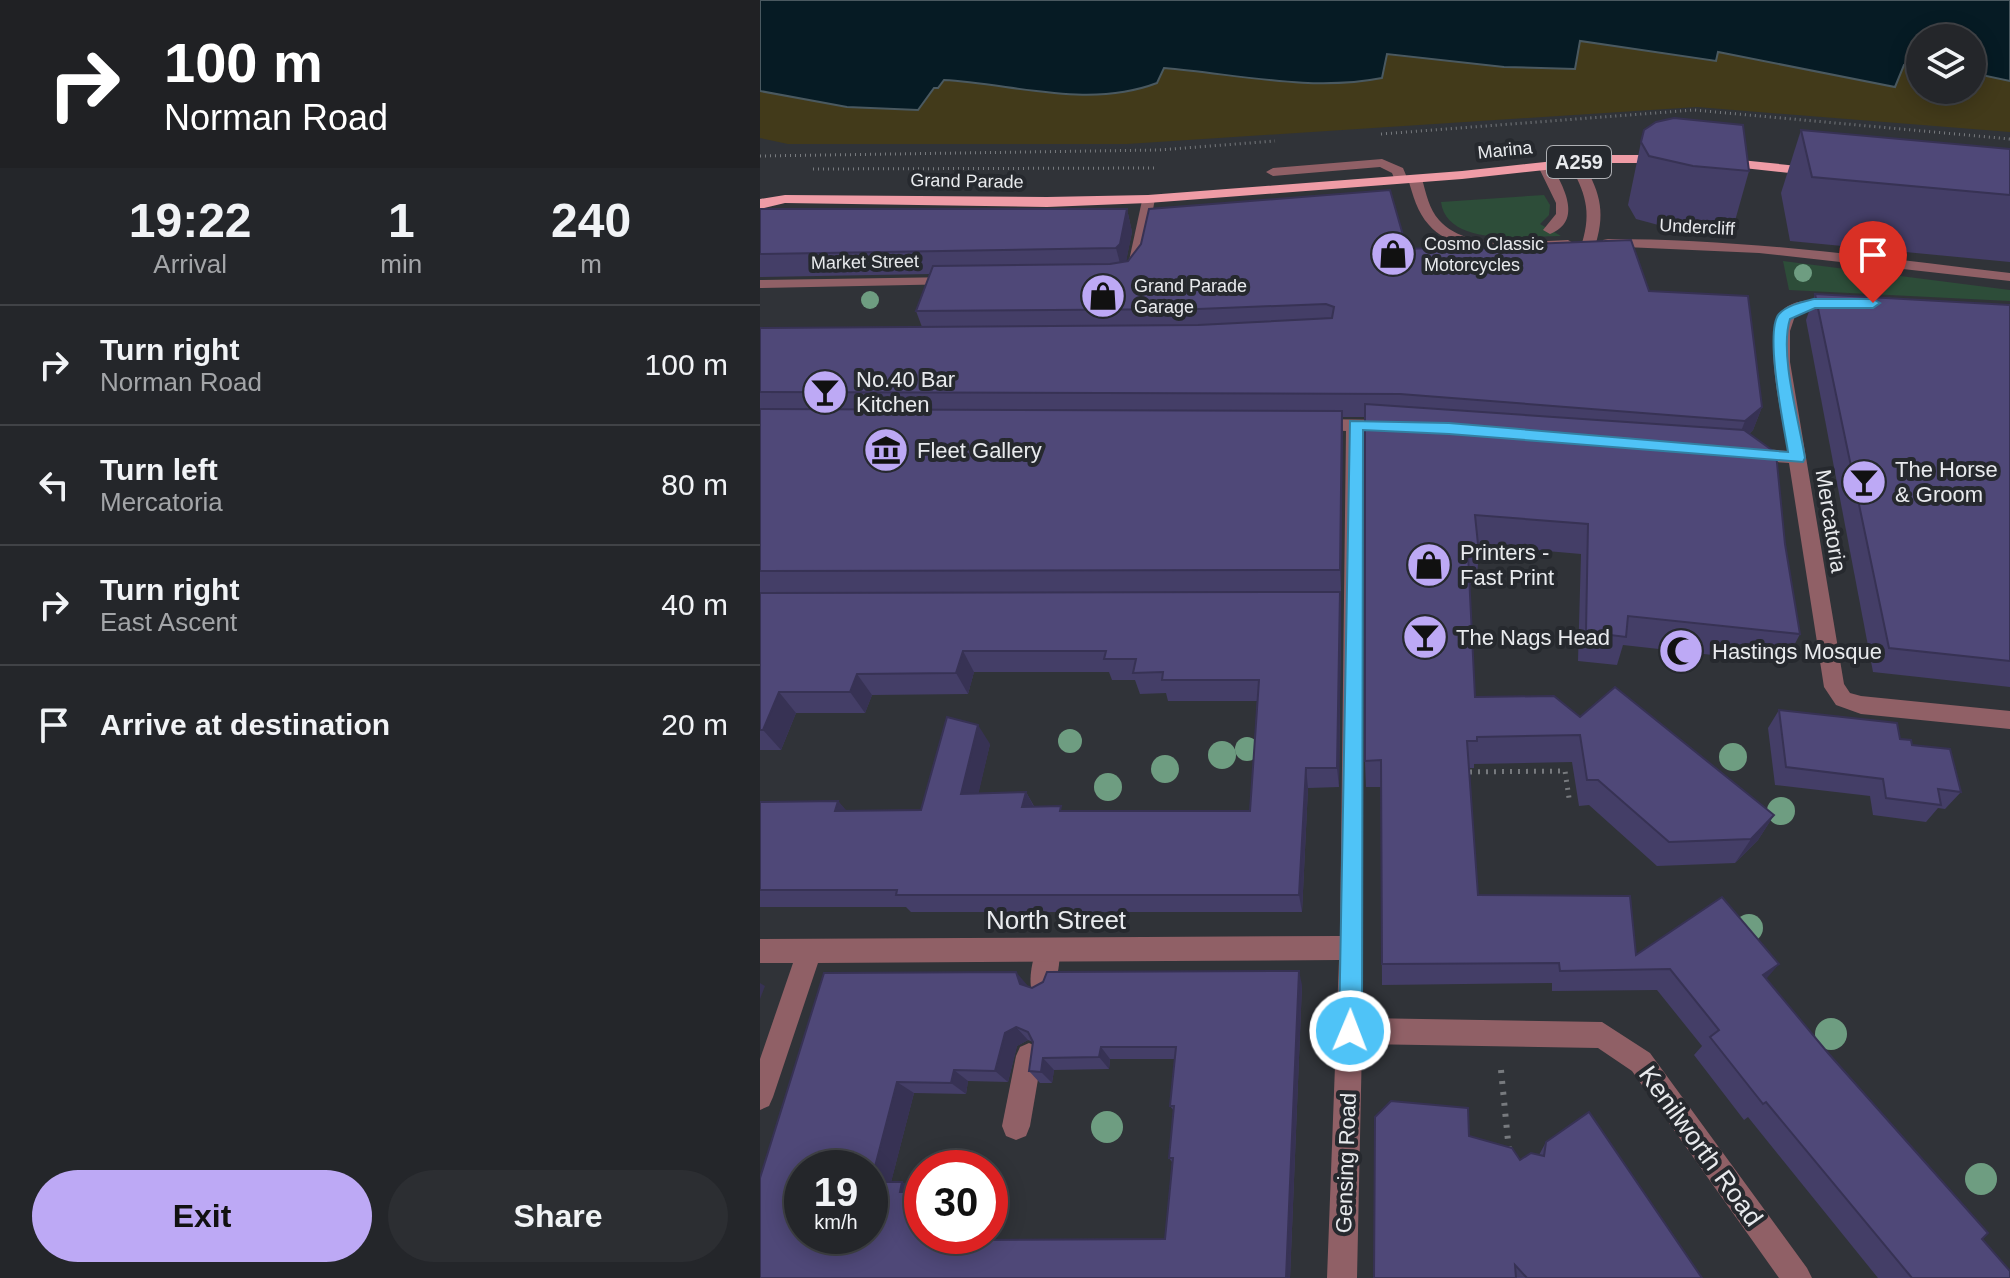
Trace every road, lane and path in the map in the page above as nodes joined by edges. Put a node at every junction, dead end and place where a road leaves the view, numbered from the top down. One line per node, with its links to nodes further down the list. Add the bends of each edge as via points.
1 (760, 158): 2 (path)
2 (794, 158)
3 (1576, 163): 4 (highway, Marina / A259); 6 (highway, Marina / A259, via 1642,158); 13 (street, via 1592,191 1598,217)
4 (1545, 166): 7 (highway, Marina / A259); 12 (street, via 1563,203 1563,214)
5 (1273, 172): 7 (street, via 1382,163)
6 (1828, 173)
7 (1408, 179): 10 (highway, Marina / A259); 13 (street, Undercliff, via 1435,225 1456,239)
8 (760, 192): 9 (highway, Grand Parade / A259)
9 (785, 199): 10 (highway, Grand Parade / A259); 11 (highway, Grand Parade / A259)
10 (1148, 199): 15 (street, via 1135,268 1128,277)
11 (760, 204)
12 (1550, 230)
13 (1589, 243): 14 (street, Undercliff, via 1761,248)
14 (2010, 277)
15 (1115, 280)
16 (968, 281): 17 (street, Market Street)
17 (760, 284)
18 (1857, 303): 23 (street, Mercatoria, via 1814,303 1784,317 1782,362)
19 (1292, 425): 20 (street)
20 (1355, 425): 21 (street); 24 (street, Gensing Road)
21 (1411, 427)
22 (1734, 452): 23 (street)
23 (1797, 458): 26 (street, Mercatoria, via 1834,687 1843,699)
24 (1354, 603): 25 (street); 29 (street, Gensing Road)
25 (1327, 604)
26 (2010, 720)
27 (1459, 772): 28 (path, via 1565,771)
28 (1569, 798)
29 (1352, 948): 31 (street, North Street); 34 (street, Gensing Road)
30 (810, 950): 31 (street, North Street); 32 (street, North Street); 37 (street)
31 (1048, 950): 33 (street)
32 (760, 951)
33 (1042, 986)
34 (1350, 1031): 35 (street, Kenilworth Road); 40 (street, Gensing Road)
35 (1498, 1033): 39 (path); 41 (street, Kenilworth Road, via 1602,1035 1641,1062)
36 (1029, 1056): 38 (street)
37 (760, 1097)
38 (1016, 1126)
39 (1509, 1155)
40 (1342, 1278)
41 (1797, 1278)

